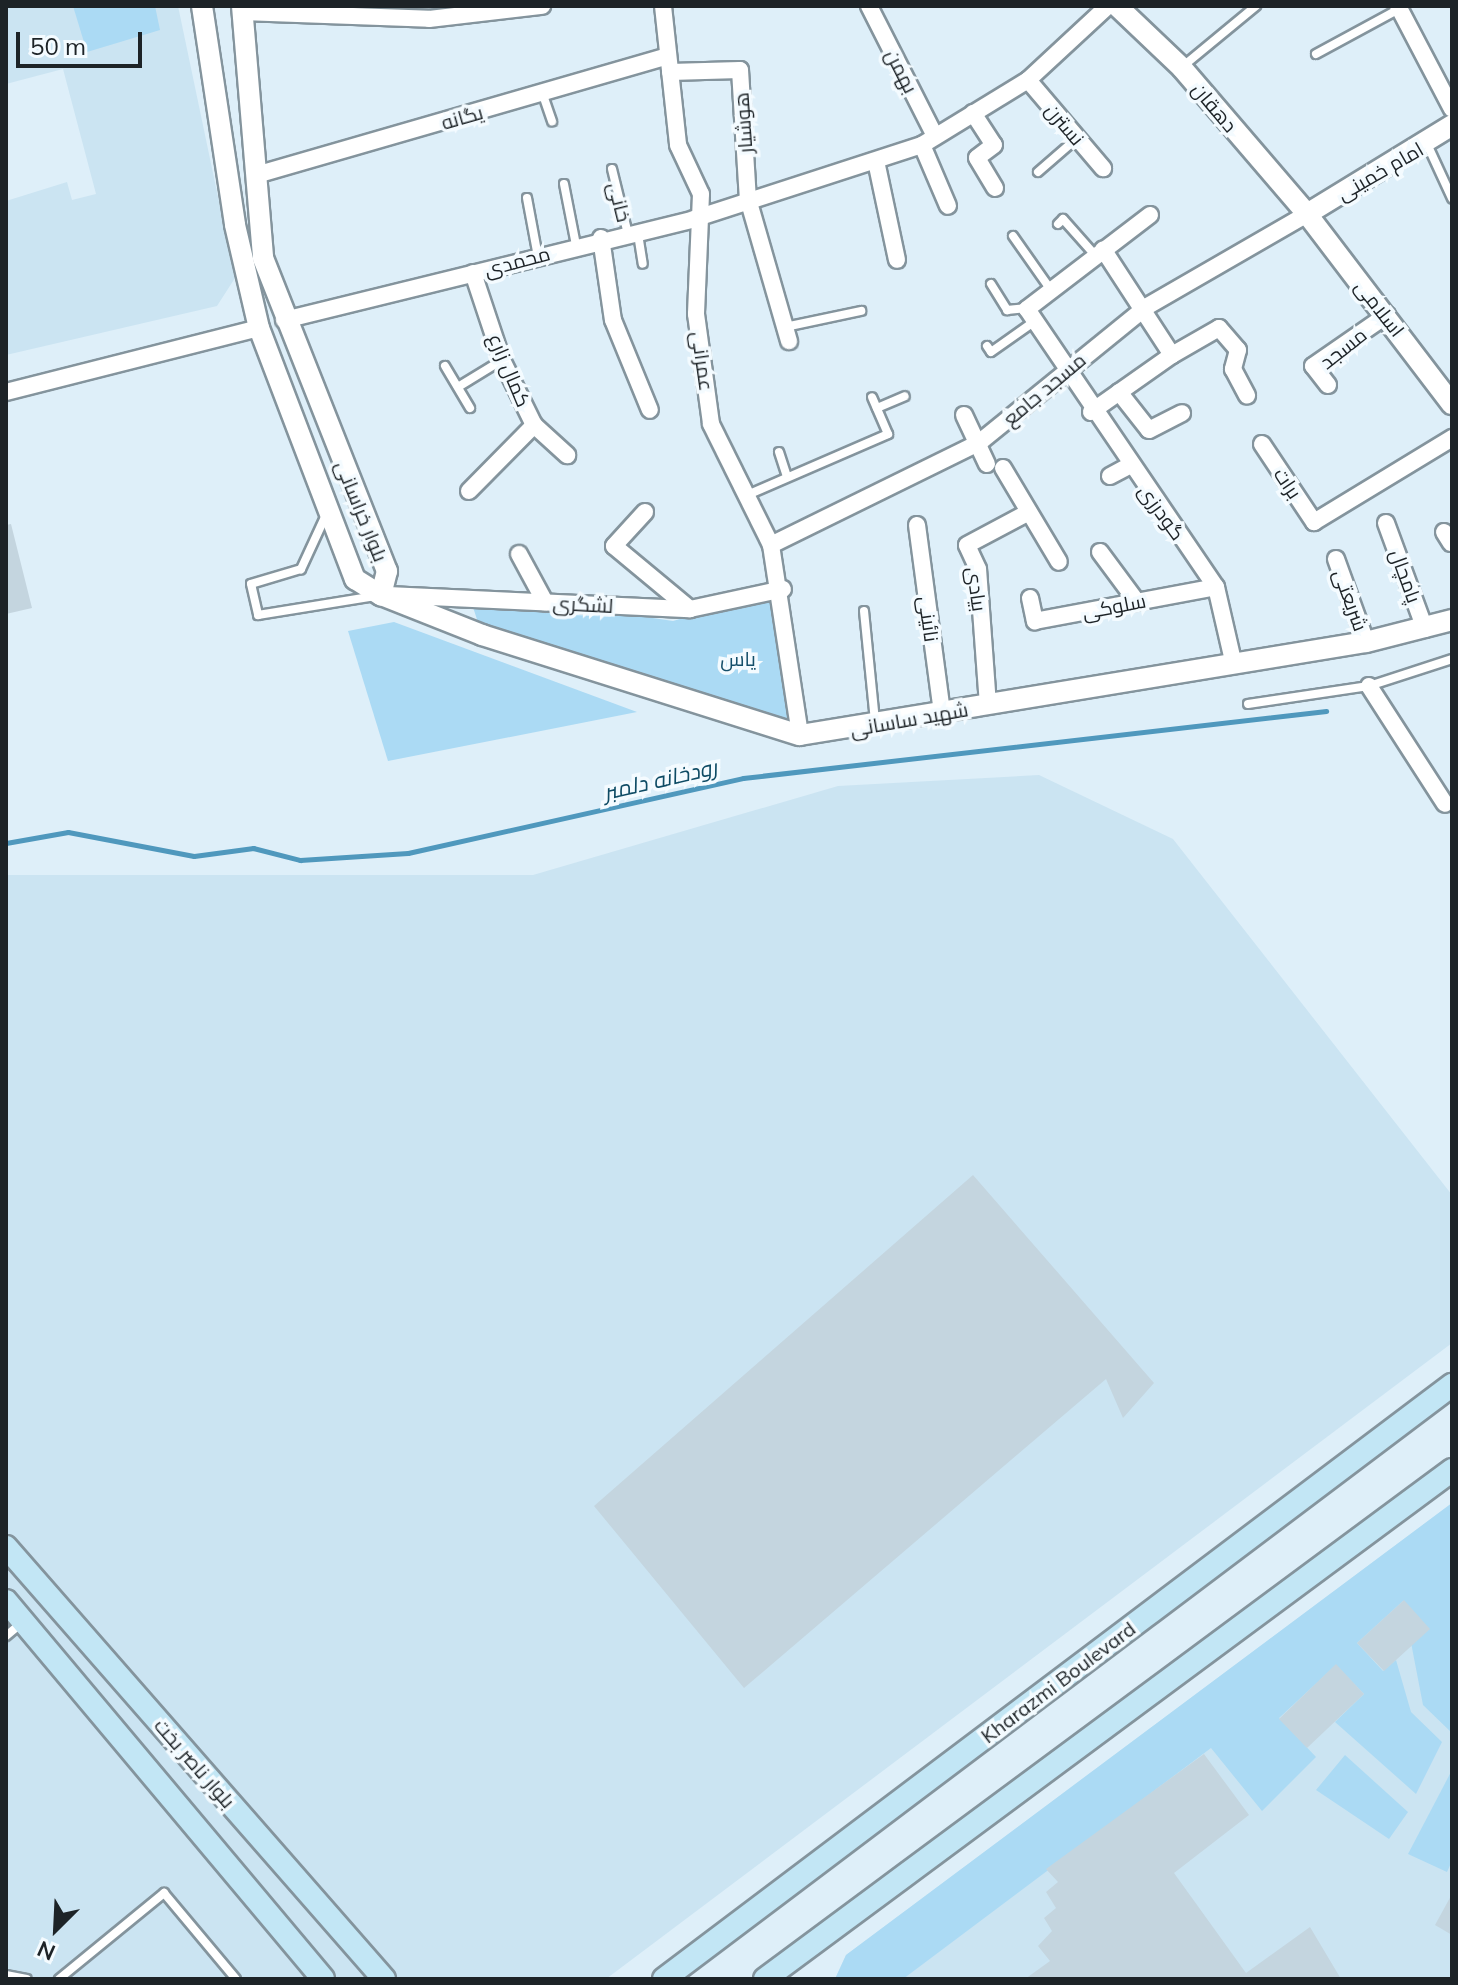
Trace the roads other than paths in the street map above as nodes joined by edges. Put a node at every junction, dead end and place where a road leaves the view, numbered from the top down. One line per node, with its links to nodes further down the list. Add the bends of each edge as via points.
1 (202, 6): 55 (street, بلوار خراسانی, via 235,225)
2 (542, 6): 11 (street)
3 (663, 6): 13 (street)
4 (869, 6): 22 (street, بهمن)
5 (1108, 6): 15 (street, محمدی)
6 (1117, 6): 14 (street, دهقان)
7 (1256, 6): 14 (lane)
8 (1398, 7): 12 (lane); 17 (street)
9 (242, 9): 10 (street); 28 (street, بلوار خراسانی)
10 (366, 11): 11 (street)
11 (393, 11)
12 (1316, 54)
13 (668, 64): 16 (street, یگانه); 33 (street, هوشیار, via 740,70); 37 (street, via 678,145 701,194)
14 (1182, 68): 35 (street, دهقان)
15 (1028, 80): 18 (street, محمدی); 21 (street, نسترن)
16 (543, 95): 19 (lane); 28 (street, یگانه)
17 (1452, 109)
18 (973, 113): 22 (street, محمدی); 30 (street, via 994,145 977,158)
19 (552, 121)
20 (1452, 125): 23 (street, امام خمینی)
21 (1076, 139): 25 (street, نسترن); 27 (lane)
22 (928, 140): 24 (street, محمدی); 34 (street)
23 (1427, 144): 32 (lane); 35 (street, امام خمینی)
24 (876, 161): 33 (street, محمدی); 45 (street)
25 (1103, 168)
26 (612, 169): 39 (lane, خانی)
27 (1038, 172)
28 (256, 175): 54 (street, بلوار خراسانی, via 263,258)
29 (564, 184): 42 (lane)
30 (995, 188)
31 (527, 198): 44 (lane)
32 (1452, 198)
33 (748, 199): 37 (street, محمدی); 56 (street)
34 (948, 206)
35 (1307, 214): 50 (street, مسجد جامع); 53 (street, اسلامی)
36 (1150, 215): 43 (street)
37 (694, 219): 39 (street, محمدی); 86 (street, عمرانی, via 696,314 711,424)
38 (1058, 224): 43 (lane, via 1063,219)
39 (633, 234): 41 (street, محمدی); 46 (lane, خانی)
40 (1013, 236): 49 (lane)
41 (601, 238): 42 (street, محمدی); 72 (street, via 613,320)
42 (576, 245): 44 (street, محمدی)
43 (1099, 252): 49 (street); 50 (street)
44 (539, 258): 47 (street, محمدی)
45 (897, 260)
46 (643, 264)
47 (473, 273): 54 (street, محمدی); 59 (street, کمال زارع)
48 (991, 284): 52 (lane, via 1007,310)
49 (1051, 290): 52 (street)
50 (1146, 307): 58 (street); 61 (street, مسجد جامع)
51 (861, 311): 56 (lane)
52 (1031, 315): 57 (lane, via 991,352); 61 (street, گودرزی)
53 (1387, 315): 62 (street, مسجد, via 1313,366); 69 (street, اسلامی)
54 (284, 320): 55 (street); 99 (street, بلوار خراسانی, via 387,571)
55 (259, 328): 64 (street); 89 (street, بلوار خراسانی)
56 (787, 334)
57 (987, 346)
58 (1172, 355): 65 (street); 66 (street, via 1219,328 1238,350 1233,369)
59 (502, 360): 63 (lane); 76 (street, کمال زارع)
60 (445, 366): 63 (lane)
61 (1065, 370): 73 (street, گودرزی); 78 (street, مسجد جامع)
62 (1328, 385)
63 (458, 387): 70 (lane)
64 (6, 392)
65 (1119, 392): 73 (street); 74 (street, via 1149,430)
66 (1247, 395)
67 (905, 396): 71 (lane)
68 (872, 397): 71 (lane)
69 (1452, 404)
70 (470, 408)
71 (877, 408): 84 (lane, via 888,434)
72 (650, 410)
73 (1091, 412): 82 (street, گودرزی)
74 (1182, 413)
75 (964, 415): 78 (street)
76 (534, 425): 81 (street, کمال زارع); 85 (street)
77 (1452, 438): 79 (street, برات, via 1314,522)
78 (980, 442): 88 (street); 92 (street, مسجد جامع)
79 (1262, 444)
80 (779, 452): 84 (lane)
81 (567, 455)
82 (1129, 466): 83 (street); 97 (street, گودرزی)
83 (1110, 476)
84 (787, 477): 86 (lane)
85 (469, 491)
86 (744, 496): 92 (street, عمرانی)
87 (645, 512): 103 (street, via 614,546)
88 (1029, 512): 96 (street); 112 (street, بیادی, via 967,545 978,569)
89 (326, 514): 99 (street, بلوار خراسانی, via 355,579); 99 (lane, via 301,569 251,584 258,615)
90 (1386, 523): 106 (street, پامچال)
91 (917, 525): 113 (street, نائینی)
92 (771, 545): 98 (street, عمرانی)
93 (1100, 552): 102 (street)
94 (519, 554): 101 (street)
95 (1336, 559): 107 (street, شریعتی)
96 (1059, 562)
97 (1216, 587): 102 (street, سلوکی); 109 (street, گودرزی)
98 (783, 589): 103 (street, لشگری); 115 (street, عمرانی)
99 (381, 595): 101 (street, لشگری); 115 (street, شهید ساسانی, via 482,635)
100 (1030, 598): 102 (street, سلوکی, via 1035,621)
101 (545, 602): 103 (street, لشگری)
102 (1137, 602)
103 (690, 609)
104 (864, 611): 114 (lane)
105 (1452, 620): 106 (street, شهید ساسانی)
106 (1425, 629): 107 (street, شهید ساسانی)
107 (1366, 642): 109 (street, شهید ساسانی)
108 (1452, 659): 110 (lane)
109 (1234, 665): 112 (street, شهید ساسانی)
110 (1369, 686): 111 (lane); 116 (street)
111 (1248, 704)
112 (988, 705): 113 (street, شهید ساسانی)
113 (942, 713): 114 (street, شهید ساسانی)
114 (875, 726): 115 (street, شهید ساسانی)
115 (800, 735)
116 (1445, 804)
117 (1452, 1385): 129 (main road, Kharazmi Boulevard)
118 (1452, 1470): 130 (main road)
119 (6, 1547): 128 (main road, بلوار ناصر بخت)
120 (6, 1601): 127 (main road, بلوار ناصر بخت)
121 (18, 1626): 122 (lane)
122 (6, 1636)
123 (6, 1975): 124 (lane)
124 (27, 1979)
125 (59, 1979): 126 (lane, via 164,1893)
126 (236, 1979)
127 (323, 1979)
128 (384, 1979)
129 (664, 1979)
130 (765, 1979)

